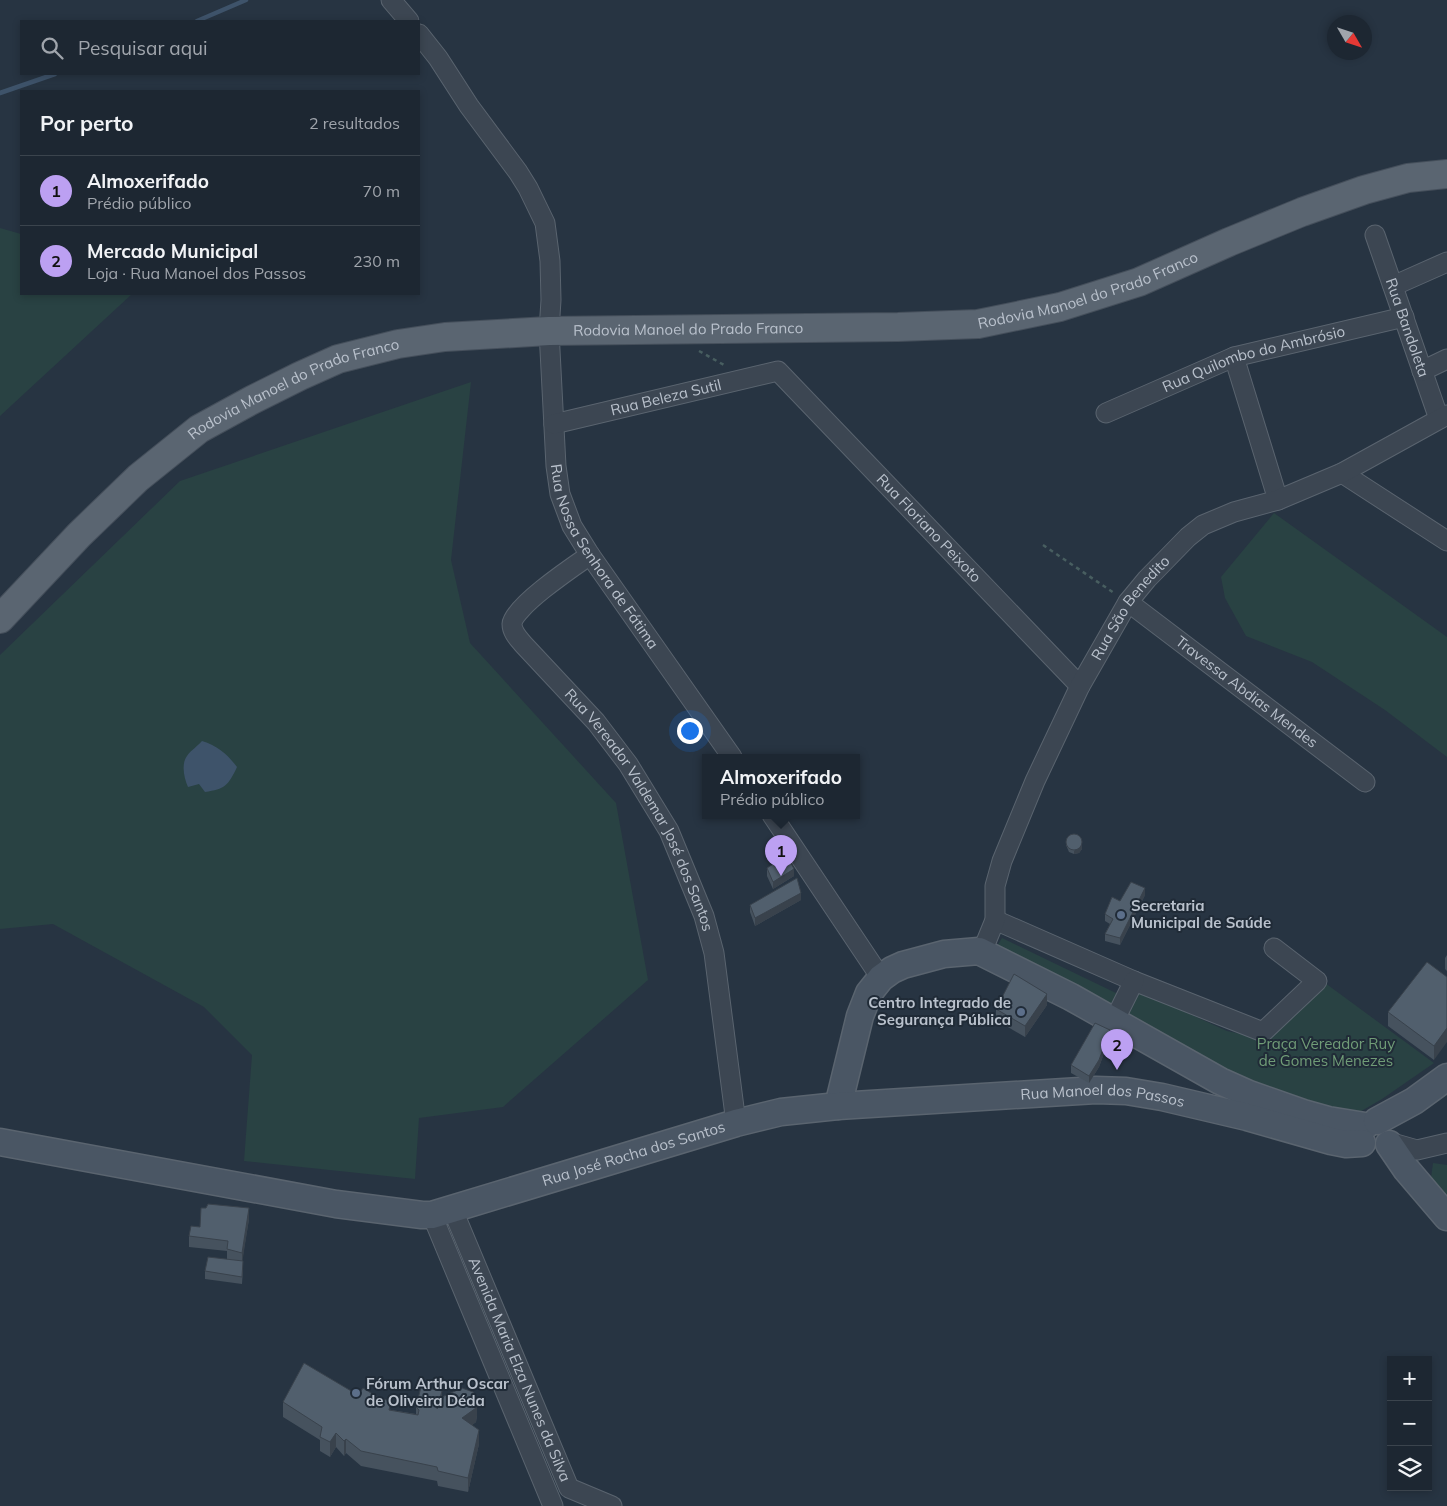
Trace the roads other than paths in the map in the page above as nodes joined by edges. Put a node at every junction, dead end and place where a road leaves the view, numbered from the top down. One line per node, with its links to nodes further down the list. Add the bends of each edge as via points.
1 (391, 0): 2 (street)
2 (408, 20)
3 (420, 35): 9 (street, Rua Nossa Senhora de Fátima, via 518,172 545,223 550,261)
4 (1447, 174): 9 (main road, Rodovia Manoel do Prado Franco, via 1408,178 1364,190 1302,212 1139,282 1060,307 978,324)
5 (1375, 235): 7 (street, Rua Bandoleta)
6 (1447, 262): 7 (street)
7 (1392, 286): 8 (street, Rua Bandoleta)
8 (1404, 317): 10 (street, Rua Quilombo do Ambrósio); 13 (street, Rua Bandoleta)
9 (549, 331): 16 (street, Rua Nossa Senhora de Fátima); 22 (main road, Rodovia Manoel do Prado Franco, via 445,337 398,344 338,359 252,400 199,429 138,478)
10 (1234, 358): 14 (street, Rua Quilombo do Ambrósio); 18 (street)
11 (1447, 360): 13 (street)
12 (778, 370): 16 (street, Rua Beleza Sutil); 23 (street, Rua Floriano Peixoto)
13 (1422, 371): 15 (street, Rua Bandoleta)
14 (1106, 413)
15 (1443, 417): 17 (street, Rua São Benedito)
16 (554, 424): 20 (street, Rua Nossa Senhora de Fátima, via 560,494 572,526)
17 (1342, 473): 18 (street, Rua São Benedito); 19 (street)
18 (1278, 500): 21 (street, Rua São Benedito, via 1234,512 1203,525 1167,557)
19 (1447, 541)
20 (590, 555): 24 (street, Rua Nossa Senhora de Fátima); 35 (street, Rua Vereador Valdemar José dos Santos, via 520,609 512,623 513,630 602,729 628,764 669,831 704,916 714,953)
21 (1128, 602): 23 (street, Rua São Benedito); 25 (street, Travessa Abdias Mendes)
22 (0, 619)
23 (1080, 686): 27 (street, Rua São Benedito, via 1002,861 995,886)
24 (730, 754)
25 (1365, 782)
26 (775, 819): 30 (street)
27 (995, 920): 29 (street, Rua São Benedito); 31 (street)
28 (1274, 948): 31 (street, via 1317,981 1263,1032)
29 (979, 951): 30 (street, via 944,954 903,965); 32 (street)
30 (881, 978): 34 (street, via 869,993 860,1016)
31 (1134, 981): 32 (street)
32 (1114, 1021): 36 (street, via 1249,1094)
33 (1447, 1078): 36 (street, via 1414,1101)
34 (838, 1106): 35 (street, Rua José Rocha dos Santos, via 781,1112); 36 (street, Rua Manoel dos Passos, via 1096,1090 1162,1097 1346,1144)
35 (736, 1123): 41 (street, Rua José Rocha dos Santos)
36 (1378, 1137): 40 (street, via 1387,1162 1397,1167)
37 (0, 1142): 41 (street, via 336,1204 410,1214)
38 (1447, 1143): 40 (street)
39 (1447, 1158): 40 (street)
40 (1412, 1159): 42 (street)
41 (442, 1211): 43 (street, Avenida Maria Elza Nunes da Silva); 44 (street, Avenida Maria Elza Nunes da Silva, via 569,1488)
42 (1447, 1217)
43 (552, 1506)
44 (612, 1506)

